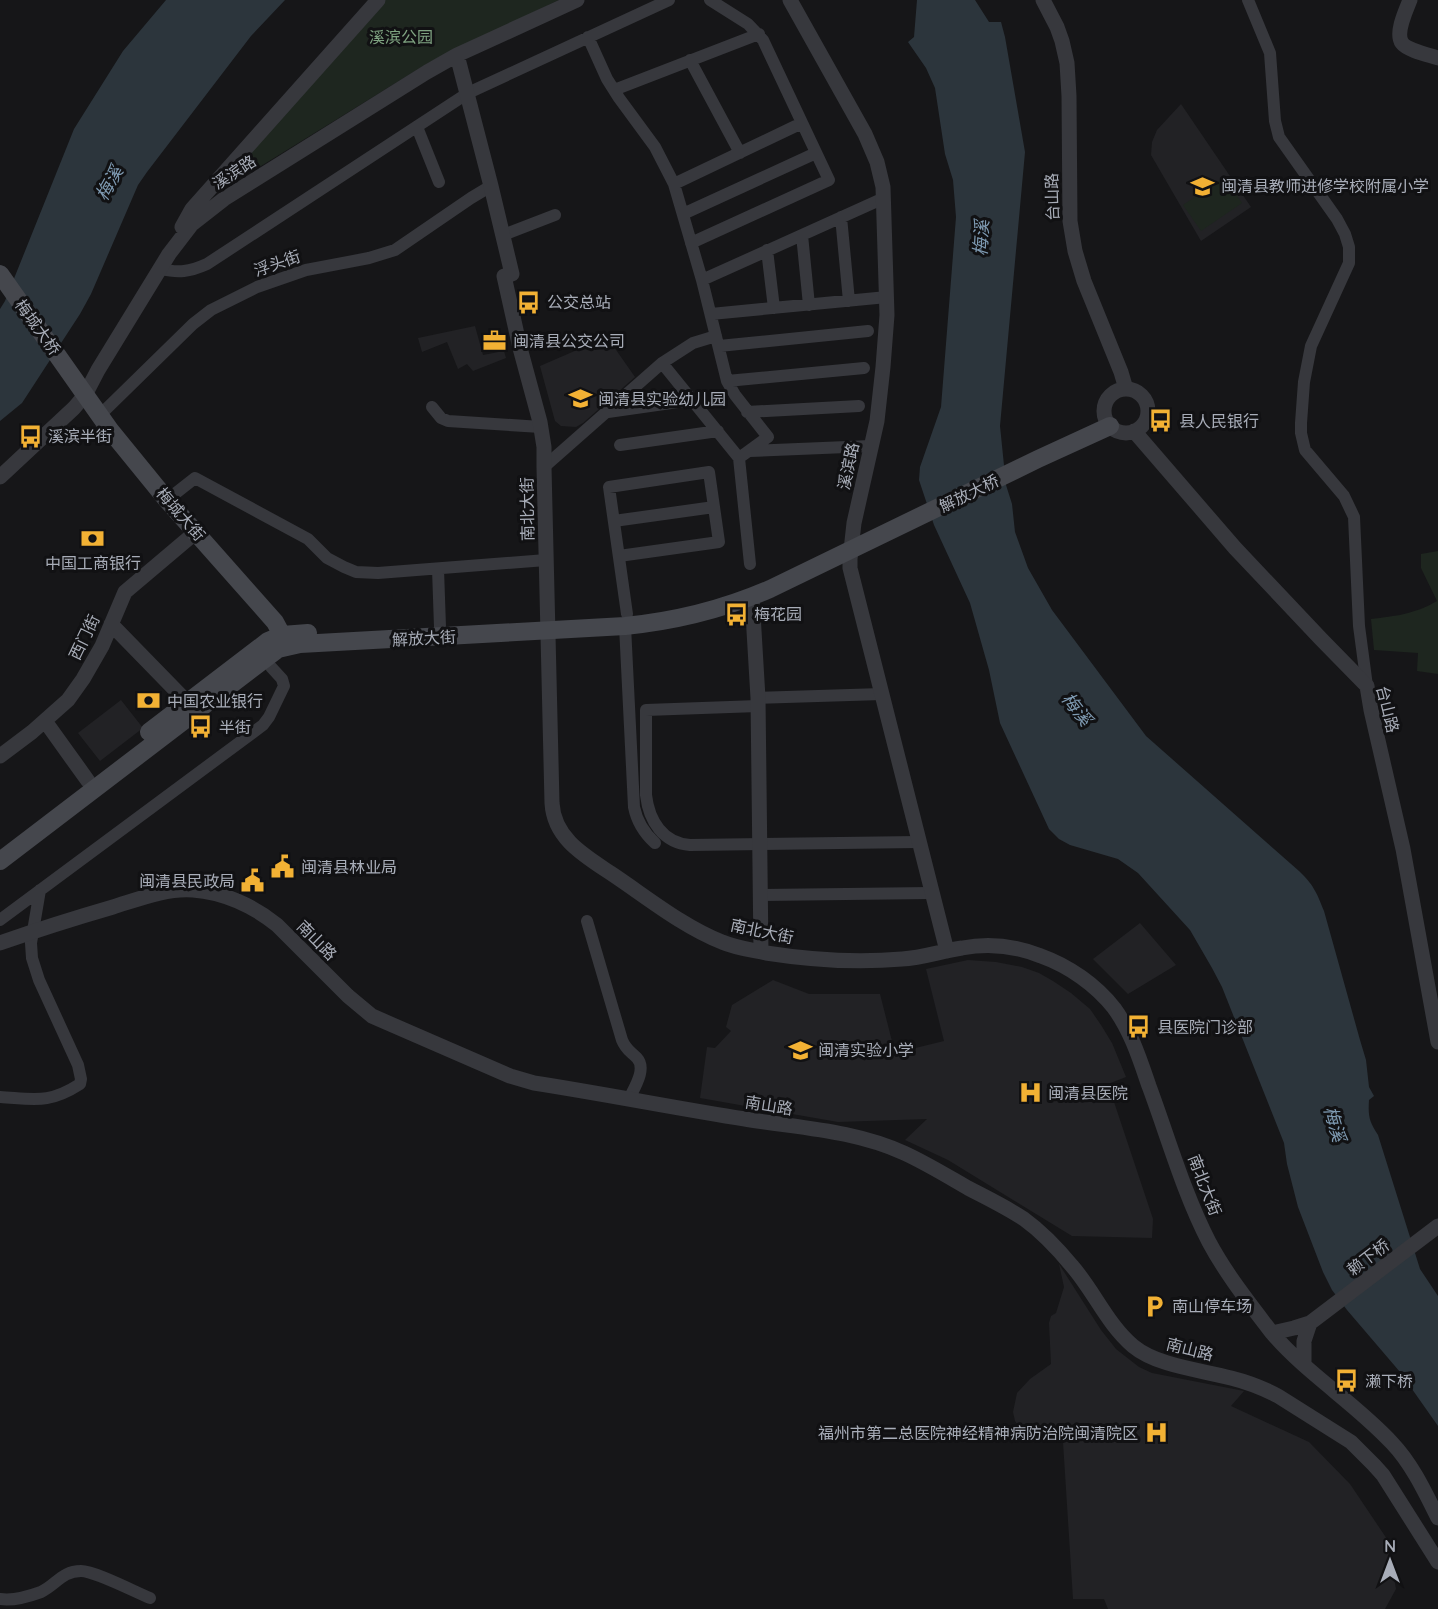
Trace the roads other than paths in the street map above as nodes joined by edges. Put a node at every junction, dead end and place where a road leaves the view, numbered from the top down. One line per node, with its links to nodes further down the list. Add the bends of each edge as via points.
1 (378, 0): 31 (street, via 192,209)
2 (577, 0): 11 (street, 溪滨路)
3 (669, 0): 10 (street)
4 (710, 0): 9 (street)
5 (790, 0): 23 (street, 溪滨路, via 865,134 881,175)
6 (1043, 0): 46 (street, 台山路, via 1057,27 1067,63 1073,244)
7 (1248, 0): 79 (street, via 1269,53 1279,137 1337,219 1349,247 1346,269 1311,346 1300,423 1305,450 1344,496 1354,517 1359,626)
8 (1410, 0): 12 (street, via 1401,25 1402,44)
9 (759, 34): 13 (street); 16 (street)
10 (588, 37): 14 (street); 15 (street)
11 (457, 55): 15 (street, 南北大街); 31 (street, 溪滨路, via 224,199 192,224)
12 (1438, 57)
13 (690, 60): 14 (street); 18 (street)
14 (614, 90): 21 (street, via 655,147)
15 (468, 93): 17 (street); 22 (street, 南北大街)
16 (802, 123): 18 (street); 19 (street)
17 (417, 127): 20 (street); 32 (street, via 207,264 186,272)
18 (740, 153): 21 (street)
19 (816, 153): 24 (street); 29 (street, via 829,180)
20 (439, 182)
21 (674, 184): 24 (street)
22 (491, 186): 28 (street, 南北大街); 52 (street, 浮头街, via 395,250 306,270 211,309)
23 (884, 198): 26 (street); 35 (street, 溪滨路)
24 (683, 214): 29 (street)
25 (555, 215): 28 (street)
26 (841, 217): 27 (street); 36 (street)
27 (802, 235): 30 (street); 37 (street)
28 (503, 236): 54 (street, 南北大街, via 512,274 504,276)
29 (691, 243): 34 (street)
30 (767, 250): 34 (street); 38 (street)
31 (169, 254): 32 (street, 溪滨路)
32 (160, 269): 45 (street, 溪滨路, via 104,360)
33 (0, 274): 45 (main road, 梅城大桥)
34 (702, 280): 39 (street)
35 (887, 297): 36 (street); 58 (street, 溪滨路, via 881,388)
36 (849, 301): 37 (street)
37 (809, 305): 38 (street)
38 (774, 308): 39 (street)
39 (711, 314): 41 (street)
40 (868, 331): 41 (street)
41 (718, 341): 42 (street, via 693,343); 44 (street)
42 (662, 363): 47 (street); 50 (street)
43 (864, 368): 44 (street)
44 (727, 381): 51 (street)
45 (81, 387): 52 (main road, 梅城大街); 61 (street, 溪滨路, via 74,408)
46 (1126, 389): 53 (street, via 1118,390 1107,400 1104,414); 56 (street, via 1139,394 1147,406 1146,419)
47 (693, 400): 50 (street); 55 (street)
48 (860, 406): 51 (street)
49 (432, 407): 54 (street, via 448,421)
50 (606, 412): 60 (street)
51 (747, 412): 59 (street, via 768,437)
52 (99, 416): 62 (main road, 梅城大街)
53 (1108, 423): 56 (street, via 1116,430); 65 (main road, 解放大桥)
54 (541, 428): 60 (street, 南北大街)
55 (718, 431): 57 (street); 59 (street)
56 (1134, 431): 79 (street, 台山路, via 1235,548)
57 (620, 445)
58 (870, 446): 59 (street); 67 (street, 溪滨路)
59 (745, 454): 70 (street)
60 (544, 467): 69 (street, 南北大街)
61 (0, 477)
62 (167, 500): 66 (main road, 梅城大街); 71 (street, via 195,477 301,535 327,558 356,572)
63 (714, 507): 64 (street); 64 (street, via 709,472 609,487); 68 (street, via 719,542)
64 (614, 521): 68 (street)
65 (898, 523): 67 (main road, 解放大街)
66 (196, 532): 74 (street, 西门街, via 125,592); 77 (main road, 梅城大街, via 275,622)
67 (851, 545): 72 (main road, 解放大街); 73 (main road, 解放大街, via 727,594); 80 (street, 溪滨路, via 850,568)
68 (619, 556): 73 (street)
69 (546, 560): 71 (street); 75 (street, 南北大街)
70 (750, 564)
71 (438, 569): 76 (street)
72 (752, 597): 73 (main road, 解放大街, via 657,622); 82 (street)
73 (626, 620): 75 (main road, 解放大街); 87 (street, via 634,807 642,830)
74 (111, 624): 81 (street); 83 (street, 西门街, via 76,690)
75 (547, 626): 76 (main road, 解放大街); 77 (main road, 解放大街, via 300,644); 99 (street, 南北大街, via 553,814 561,833 580,851 690,926 723,942)
76 (440, 627): 77 (main road, 解放大街)
77 (283, 641): 81 (main road, 解放大街, via 275,637 255,649); 90 (main road, 解放大街, via 278,649)
78 (271, 666): 91 (street, via 284,686 263,725)
79 (1367, 686): 100 (street, 台山路, via 1403,849)
80 (882, 694): 82 (street); 86 (street, 溪滨路)
81 (187, 702): 85 (main road, 解放大街)
82 (758, 702): 88 (street); 88 (street, via 645,710 645,795 653,821 664,835 681,844)
83 (45, 721): 84 (street, 西门街); 85 (street)
84 (0, 756)
85 (88, 781): 89 (main road, 解放大街)
86 (918, 842): 88 (street); 92 (street, 溪滨路)
87 (655, 843)
88 (760, 844): 93 (street)
89 (0, 847)
90 (0, 861)
91 (40, 890): 94 (street); 96 (street)
92 (931, 892): 93 (street); 98 (street, 溪滨路)
93 (760, 895): 99 (street)
94 (0, 920)
95 (587, 921): 102 (street, via 622,1040 641,1067)
96 (34, 931): 97 (street, 南山路); 101 (street, via 31,950 39,980 78,1065 80,1084 50,1099); 102 (street, 南山路, via 168,892 216,894 265,915 356,1003 380,1020 517,1079)
97 (0, 943)
98 (947, 951): 99 (street, 南北大街, via 860,961); 105 (street, 南北大街, via 991,946 1032,952 1066,968 1105,998 1136,1049 1209,1242)
99 (761, 952)
100 (1438, 1042)
101 (0, 1097)
102 (629, 1099): 108 (street, 南山路, via 860,1137 906,1154 1002,1206 1034,1227 1059,1251 1133,1346 1155,1359 1265,1389 1351,1442 1383,1475)
103 (1438, 1226): 104 (street, 赖下桥)
104 (1314, 1320): 105 (street); 106 (street, via 1304,1341)
105 (1272, 1333): 106 (street, 南北大街)
106 (1304, 1365): 107 (street, 南北大街, via 1394,1444)
107 (1438, 1518)
108 (1438, 1562)
109 (150, 1598): 110 (street, via 83,1571 59,1578 42,1592)
110 (0, 1599)

